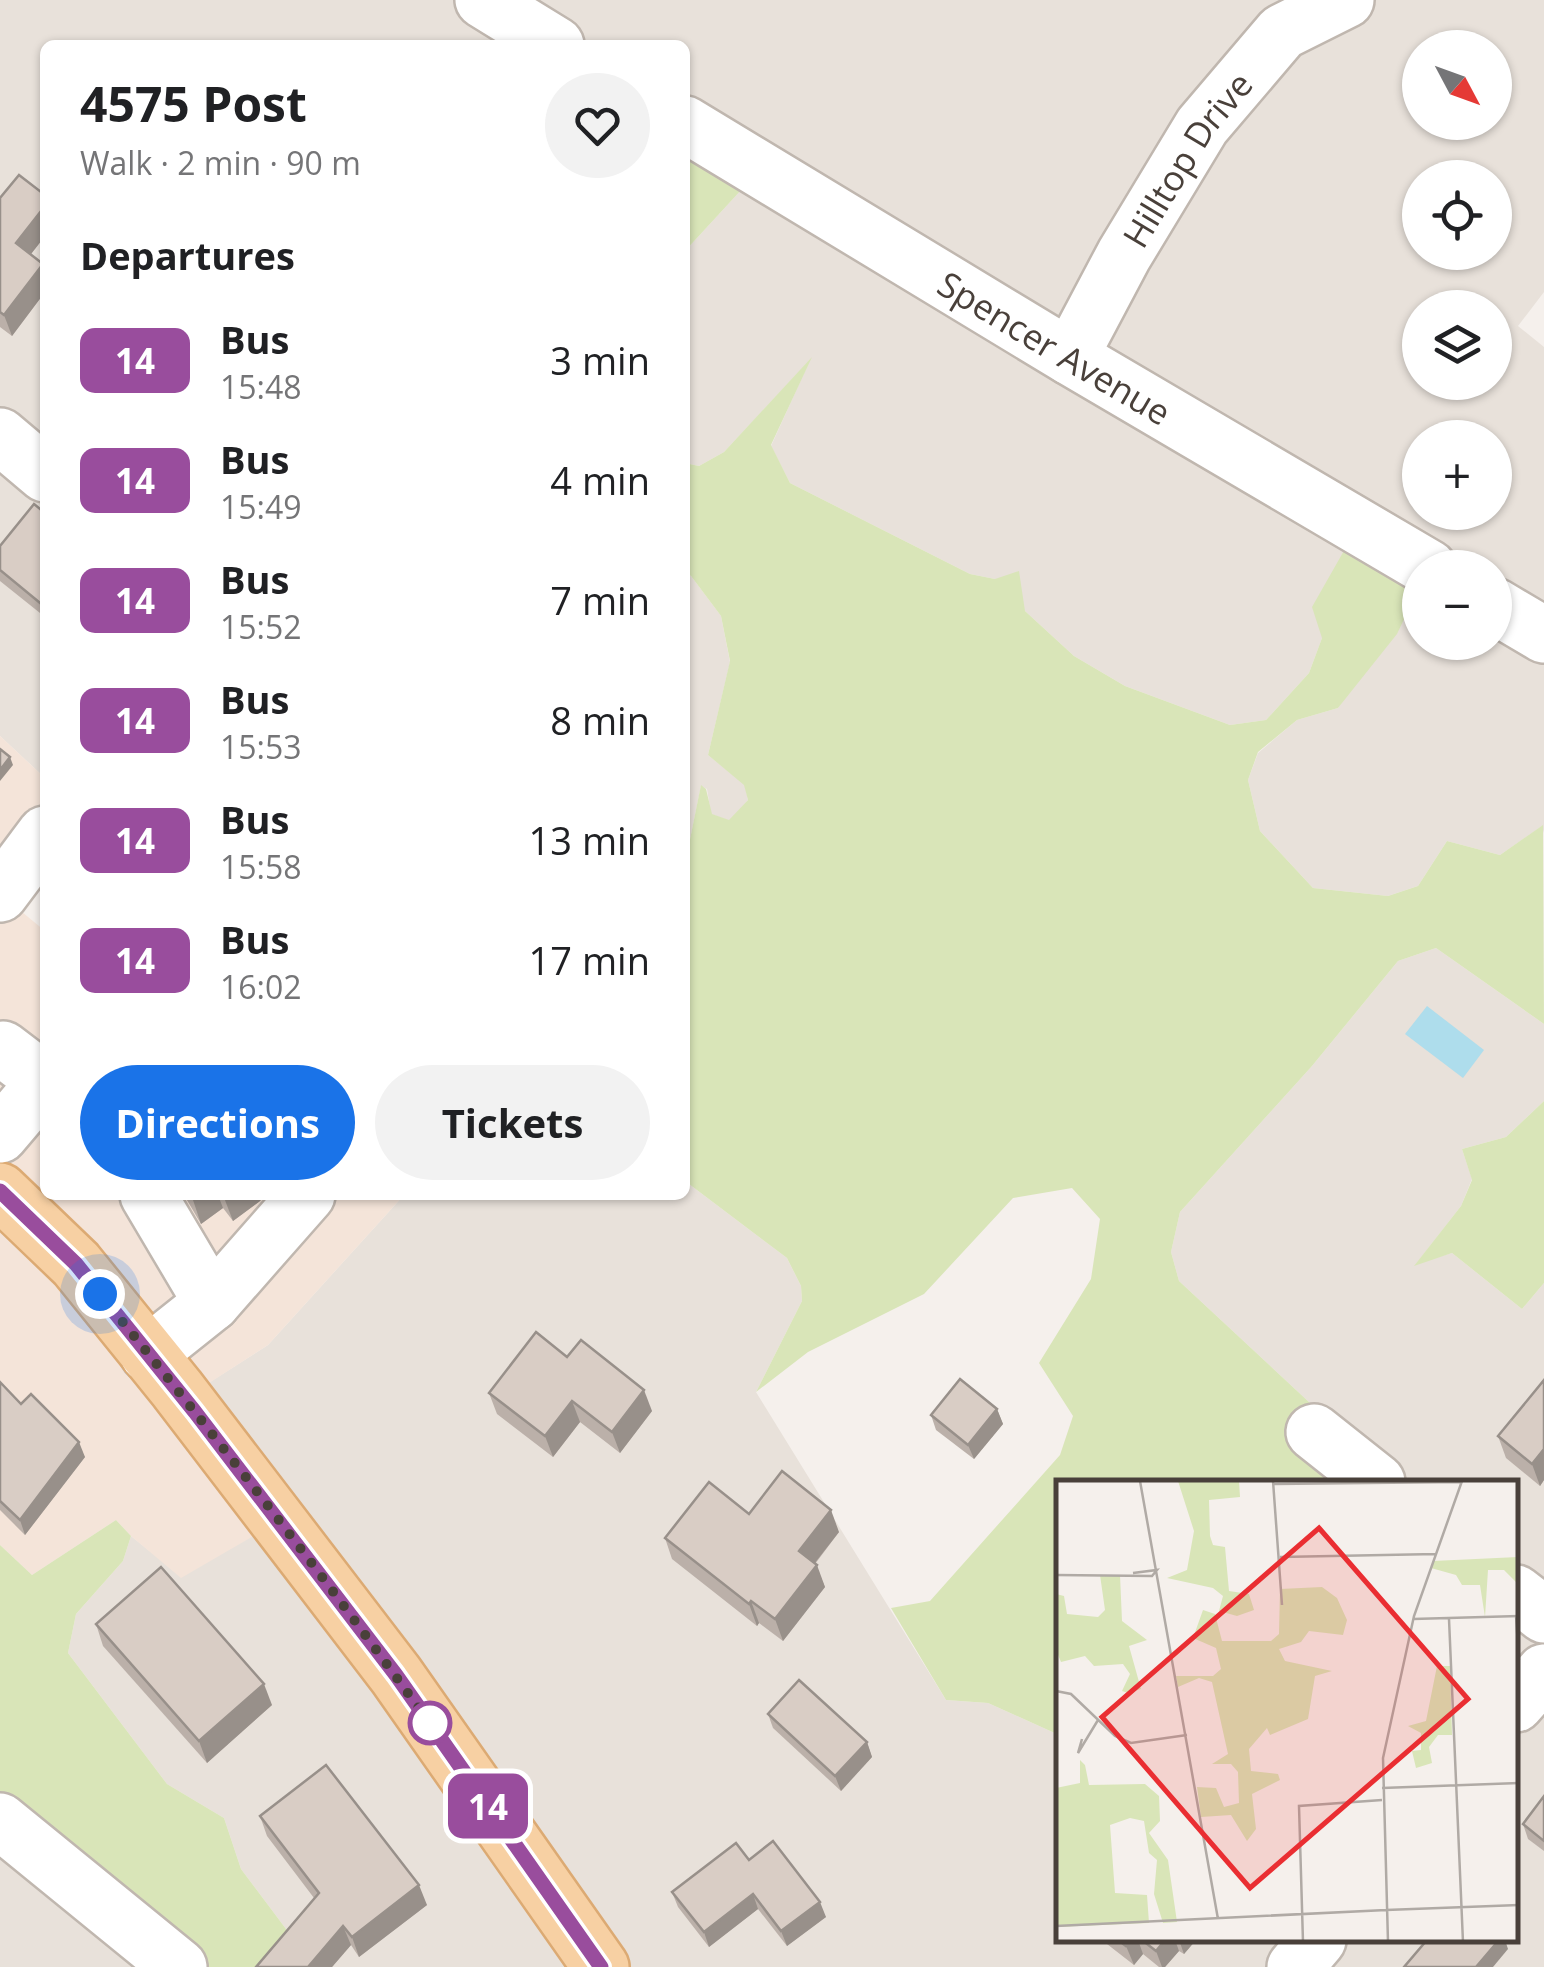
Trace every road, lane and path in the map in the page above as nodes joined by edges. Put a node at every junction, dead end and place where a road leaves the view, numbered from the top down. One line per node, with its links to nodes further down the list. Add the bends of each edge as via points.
1 (483, 0): 3 (street)
2 (1346, 0): 5 (street, Hilltop Drive, via 1282,32 1202,126)
3 (548, 40)
4 (690, 127): 5 (street, Spencer Avenue)
5 (1070, 357): 8 (street, Spencer Avenue)
6 (0, 436): 7 (street)
7 (40, 470)
8 (1402, 552)
9 (1512, 616): 10 (street)
10 (1544, 635)
11 (40, 841): 12 (street)
12 (0, 894)
13 (31, 1071): 14 (street)
14 (0, 1135)
15 (0, 1191): 19 (main road, via 76,1264)
16 (151, 1200): 18 (street)
17 (303, 1200): 18 (street)
18 (212, 1303): 19 (street)
19 (148, 1354): 29 (main road, via 396,1675)
20 (1314, 1432): 21 (street)
21 (1374, 1480)
22 (1519, 1595): 23 (street)
23 (1544, 1615)
24 (1544, 1672): 25 (street)
25 (1519, 1701)
26 (0, 1821): 28 (street)
27 (1316, 1942): 30 (street)
28 (179, 1967)
29 (601, 1967)
30 (1295, 1967)

